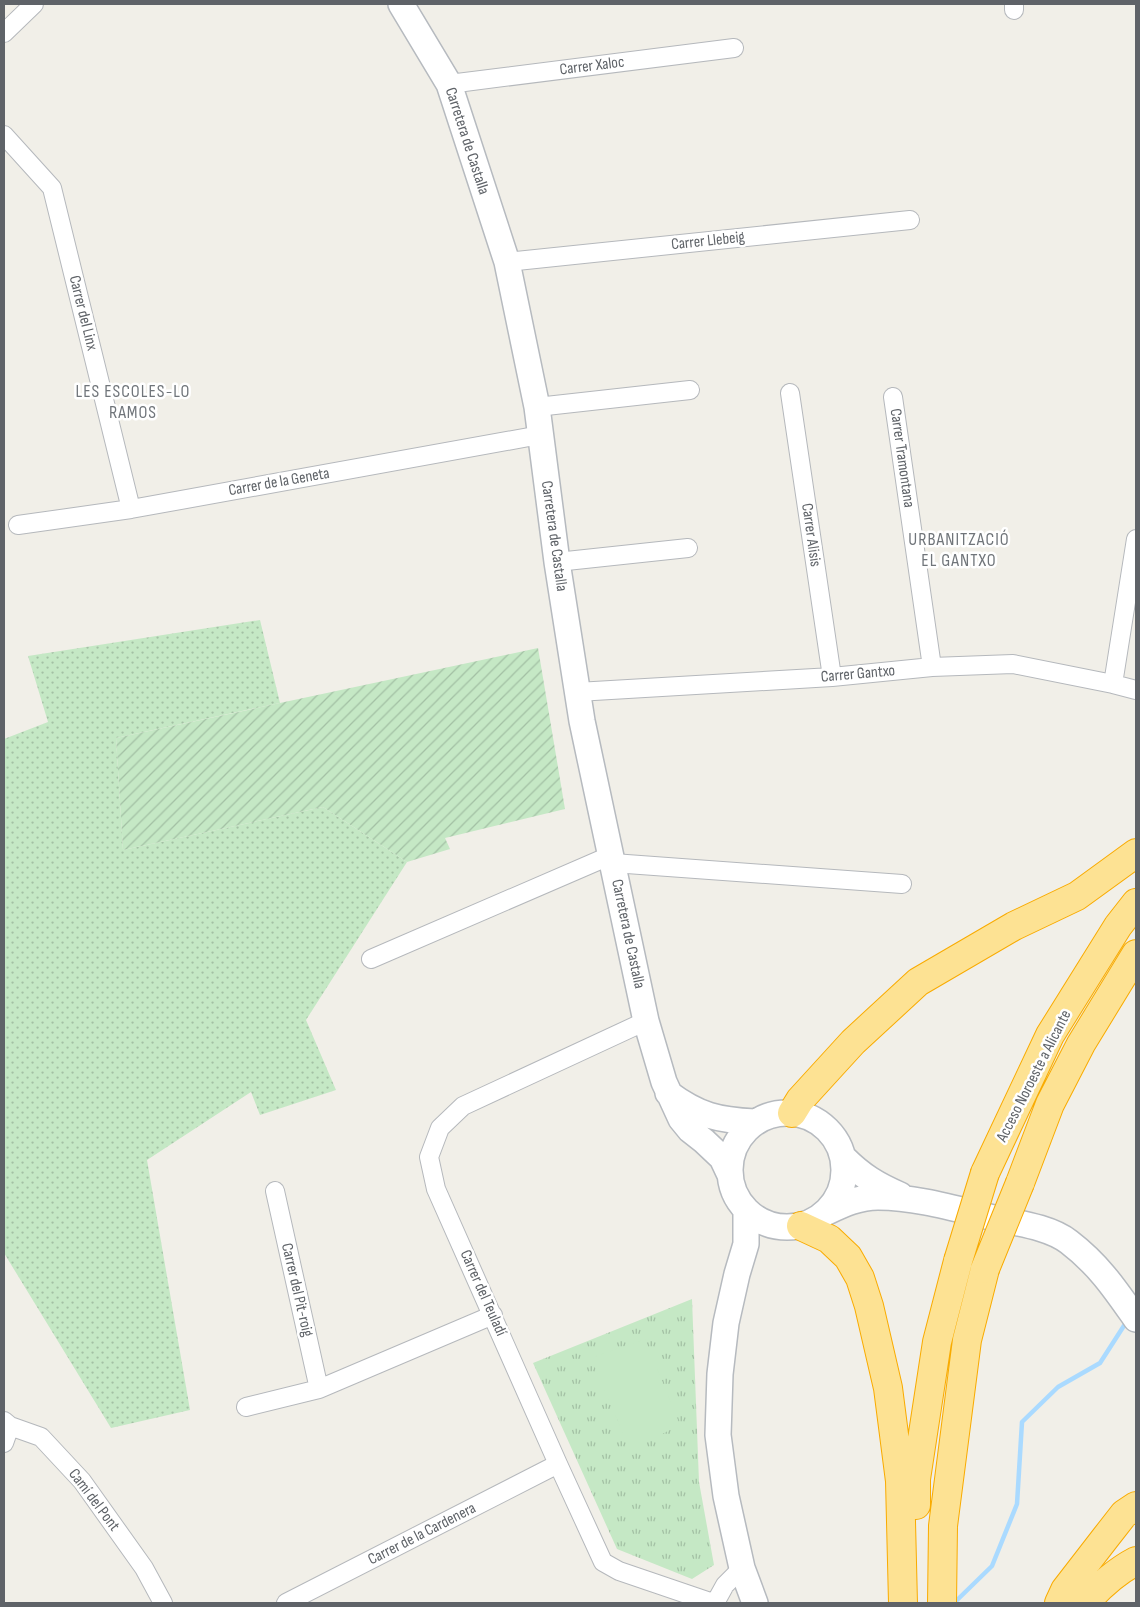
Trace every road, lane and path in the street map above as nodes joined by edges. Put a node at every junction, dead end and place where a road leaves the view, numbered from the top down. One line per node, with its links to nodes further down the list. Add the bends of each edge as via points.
1 (34, 4): 3 (street)
2 (401, 4): 5 (main road, Carretera de Castalla)
3 (4, 33)
4 (734, 48): 5 (street, Carrer Xaloc)
5 (449, 84): 8 (main road, Carretera de Castalla)
6 (4, 135): 14 (street, Carrer del Linx, via 52,188)
7 (910, 220): 8 (street, Carrer Llebeig)
8 (507, 262): 12 (main road, Carretera de Castalla)
9 (690, 390): 12 (street)
10 (790, 393): 20 (street, Carrer Alisis)
11 (893, 397): 19 (street, Carrer Tramontana)
12 (537, 406): 13 (main road, Carretera de Castalla)
13 (540, 435): 14 (street, Carrer de la Geneta); 18 (main road, Carretera de Castalla)
14 (131, 509): 15 (street, Carrer de la Geneta)
15 (18, 525)
16 (1136, 539): 21 (street)
17 (688, 548): 18 (street)
18 (557, 562): 23 (main road, Carretera de Castalla)
19 (932, 667): 20 (street, Carrer Gantxo); 21 (street, Carrer Gantxo, via 1013,664)
20 (832, 677): 23 (street, Carrer Gantxo)
21 (1113, 684): 22 (street, Carrer Gantxo)
22 (1136, 690)
23 (577, 692): 25 (main road, Carretera de Castalla)
24 (1136, 853): 32 (highway, via 1077,896 1014,926 918,982 853,1042)
25 (613, 863): 26 (street); 29 (street, via 600,860); 30 (main road, Carretera de Castalla)
26 (902, 884)
27 (1136, 903): 50 (highway, Acceso Noroeste a Alicante, bridge, via 1118,926 1050,1035 985,1173 937,1342 916,1479)
28 (1136, 954): 58 (highway, Acceso Noroeste a Alicante, bridge, via 1054,1095 986,1269 967,1340 943,1526)
29 (371, 959)
30 (646, 1021): 31 (main road, Carretera de Castalla); 41 (street, Carrer del Teuladí, via 463,1106 440,1128 429,1157 436,1189)
31 (666, 1088): 33 (main road, via 695,1111 713,1118); 35 (main road, Carretera de Castalla, via 680,1119 722,1158)
32 (792, 1113): 33 (main road, via 773,1114); 34 (main road, via 810,1117 825,1127 837,1141)
33 (755, 1122): 35 (main road, via 735,1145)
34 (844, 1158): 37 (main road, via 875,1184); 38 (main road, via 845,1177 839,1196)
35 (730, 1175): 39 (main road, via 735,1194)
36 (275, 1190): 43 (street, Carrer del Pit-roig)
37 (909, 1199): 38 (main road, via 877,1197 854,1200); 42 (main road, via 1039,1228 1068,1241 1107,1277)
38 (827, 1212): 40 (main road)
39 (754, 1216): 40 (main road, via 774,1226); 51 (main road, via 726,1323 720,1374 718,1435 726,1496)
40 (801, 1226): 50 (highway, via 829,1239 848,1257 860,1278 869,1306 888,1388)
41 (493, 1315): 43 (street); 47 (street, Carrer del Teuladí)
42 (1136, 1319)
43 (319, 1388): 44 (street)
44 (246, 1407)
45 (7, 1424): 46 (street); 52 (street, Camí del Pont, via 41,1437 82,1481 144,1568)
46 (4, 1443)
47 (558, 1464): 53 (street, Carrer de la Cardenera); 54 (street, Carrer del Teuladí, via 603,1562 619,1571)
48 (1136, 1506): 59 (highway, via 1124,1514 1065,1590)
49 (1136, 1560): 60 (highway)
50 (908, 1561): 56 (highway); 57 (highway)
51 (742, 1568): 54 (street, via 725,1585); 55 (main road)
52 (162, 1603)
53 (286, 1603)
54 (714, 1603)
55 (755, 1603)
56 (903, 1603)
57 (916, 1603)
58 (942, 1603)
59 (1059, 1603)
60 (1085, 1603)

